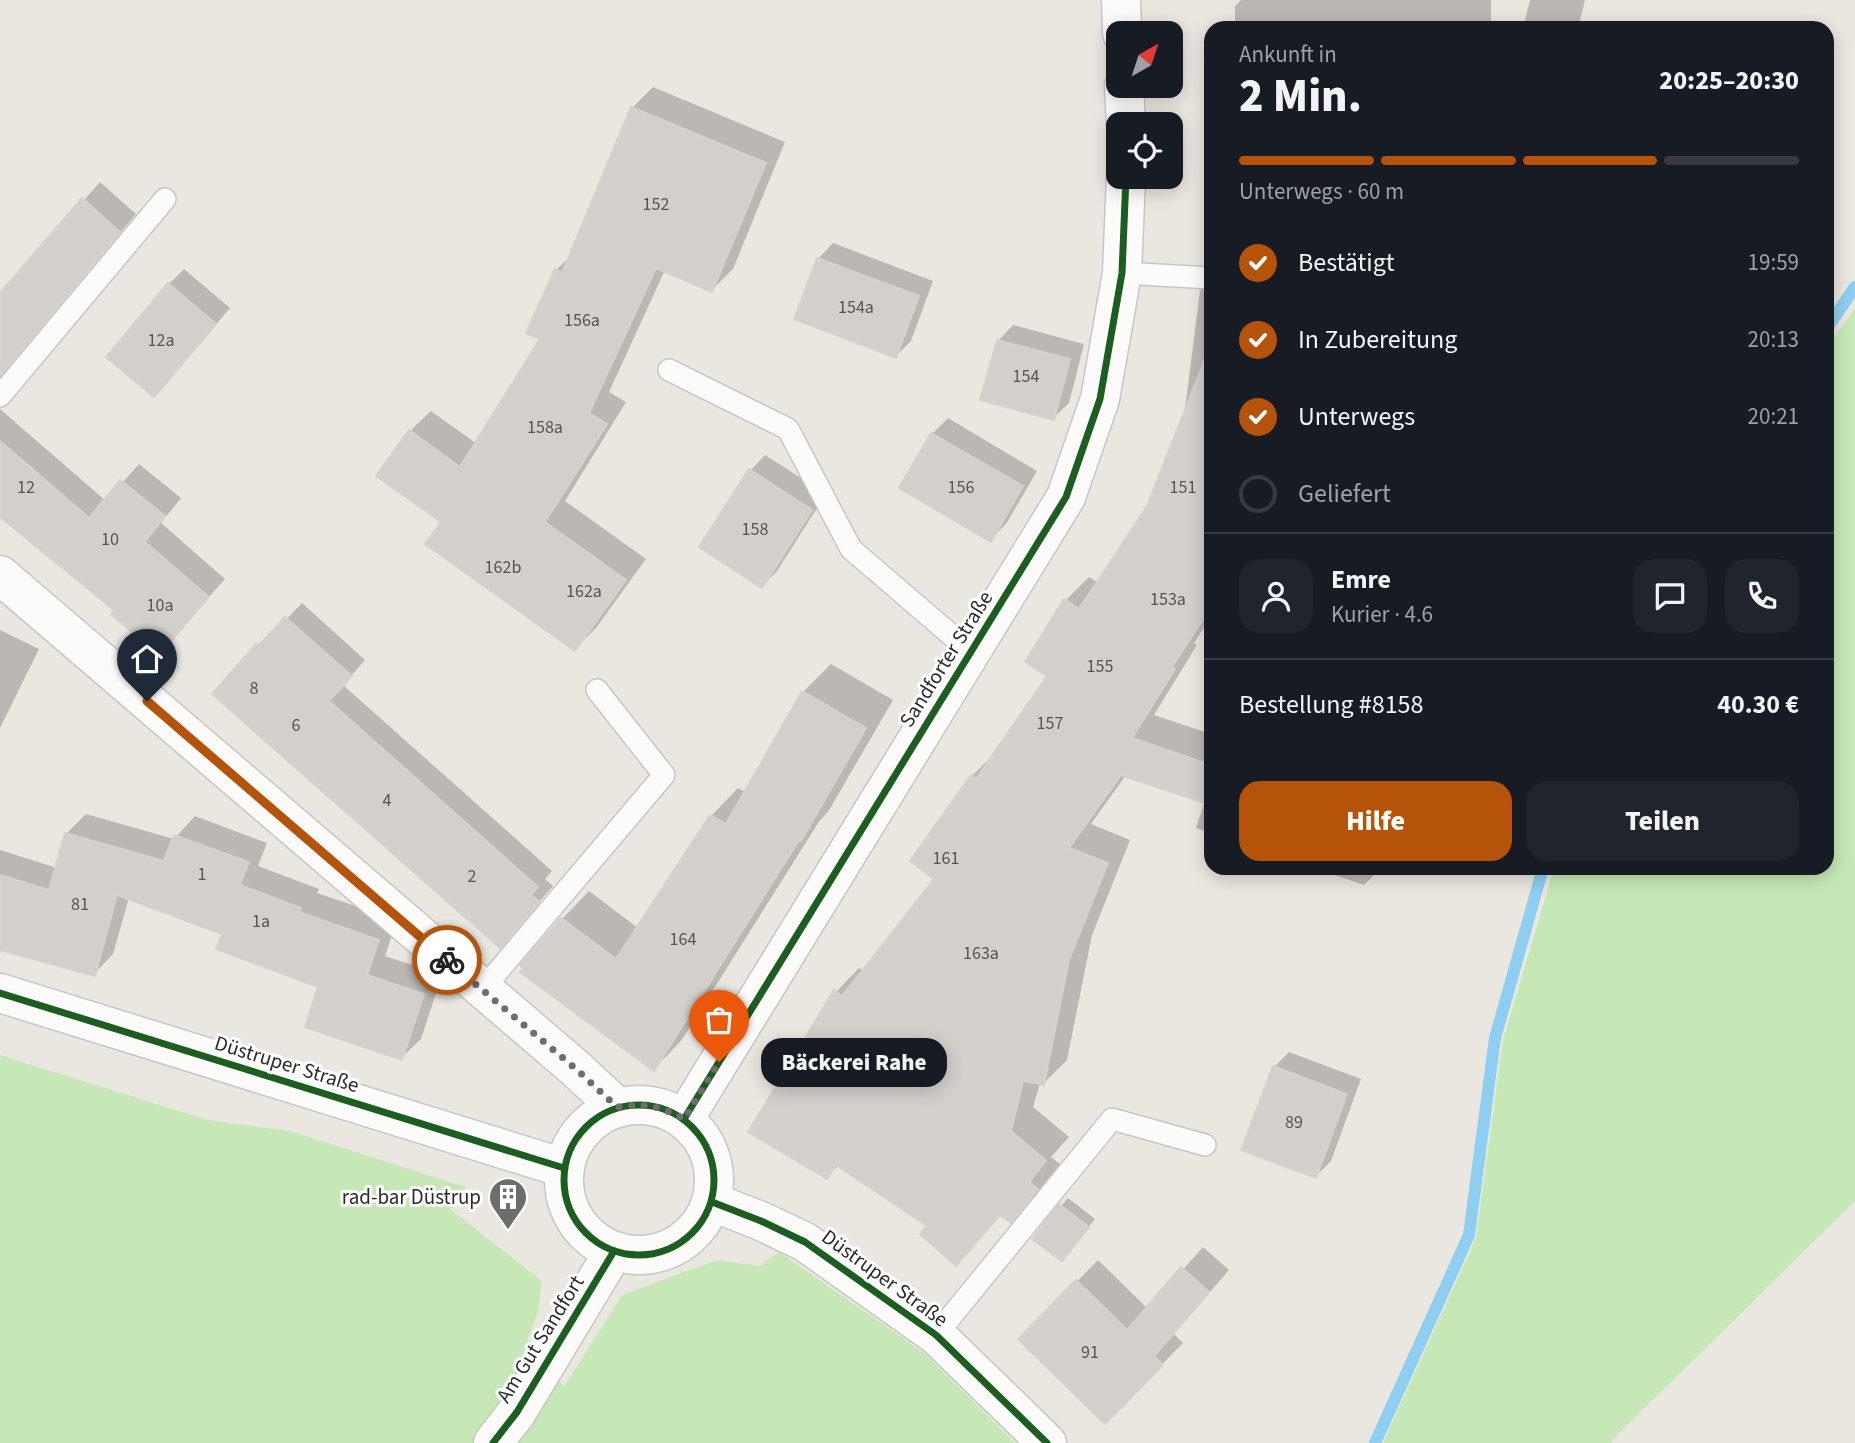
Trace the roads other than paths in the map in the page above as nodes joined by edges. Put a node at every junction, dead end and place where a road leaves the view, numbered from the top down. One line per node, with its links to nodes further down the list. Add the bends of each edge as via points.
1 (1121, 0): 2 (street)
2 (1122, 21)
3 (1126, 189): 5 (street, Sandforter Straße)
4 (165, 199): 8 (lane)
5 (1122, 273): 6 (lane); 10 (street, Sandforter Straße, via 1100,399 1066,497)
6 (1204, 278)
7 (669, 370): 10 (lane, via 788,429 850,549)
8 (0, 396)
9 (0, 575): 12 (street)
10 (971, 652): 15 (street, Sandforter Straße)
11 (597, 690): 12 (lane, via 663,775)
12 (482, 990): 14 (street)
13 (0, 993): 17 (street, Düstruper Straße)
14 (617, 1107): 15 (street, via 664,1108); 17 (street, via 581,1130)
15 (684, 1119): 18 (street, via 711,1156)
16 (1205, 1145): 20 (lane, via 1112,1119)
17 (564, 1167): 19 (street, via 569,1209 580,1227)
18 (712, 1202): 19 (street, via 701,1224 684,1241 662,1252 638,1256); 20 (street, Düstruper Straße, via 805,1242)
19 (614, 1251): 21 (street, Am Gut Sandfort, via 517,1412)
20 (936, 1335): 22 (street, Düstruper Straße)
21 (493, 1443)
22 (1047, 1443)

